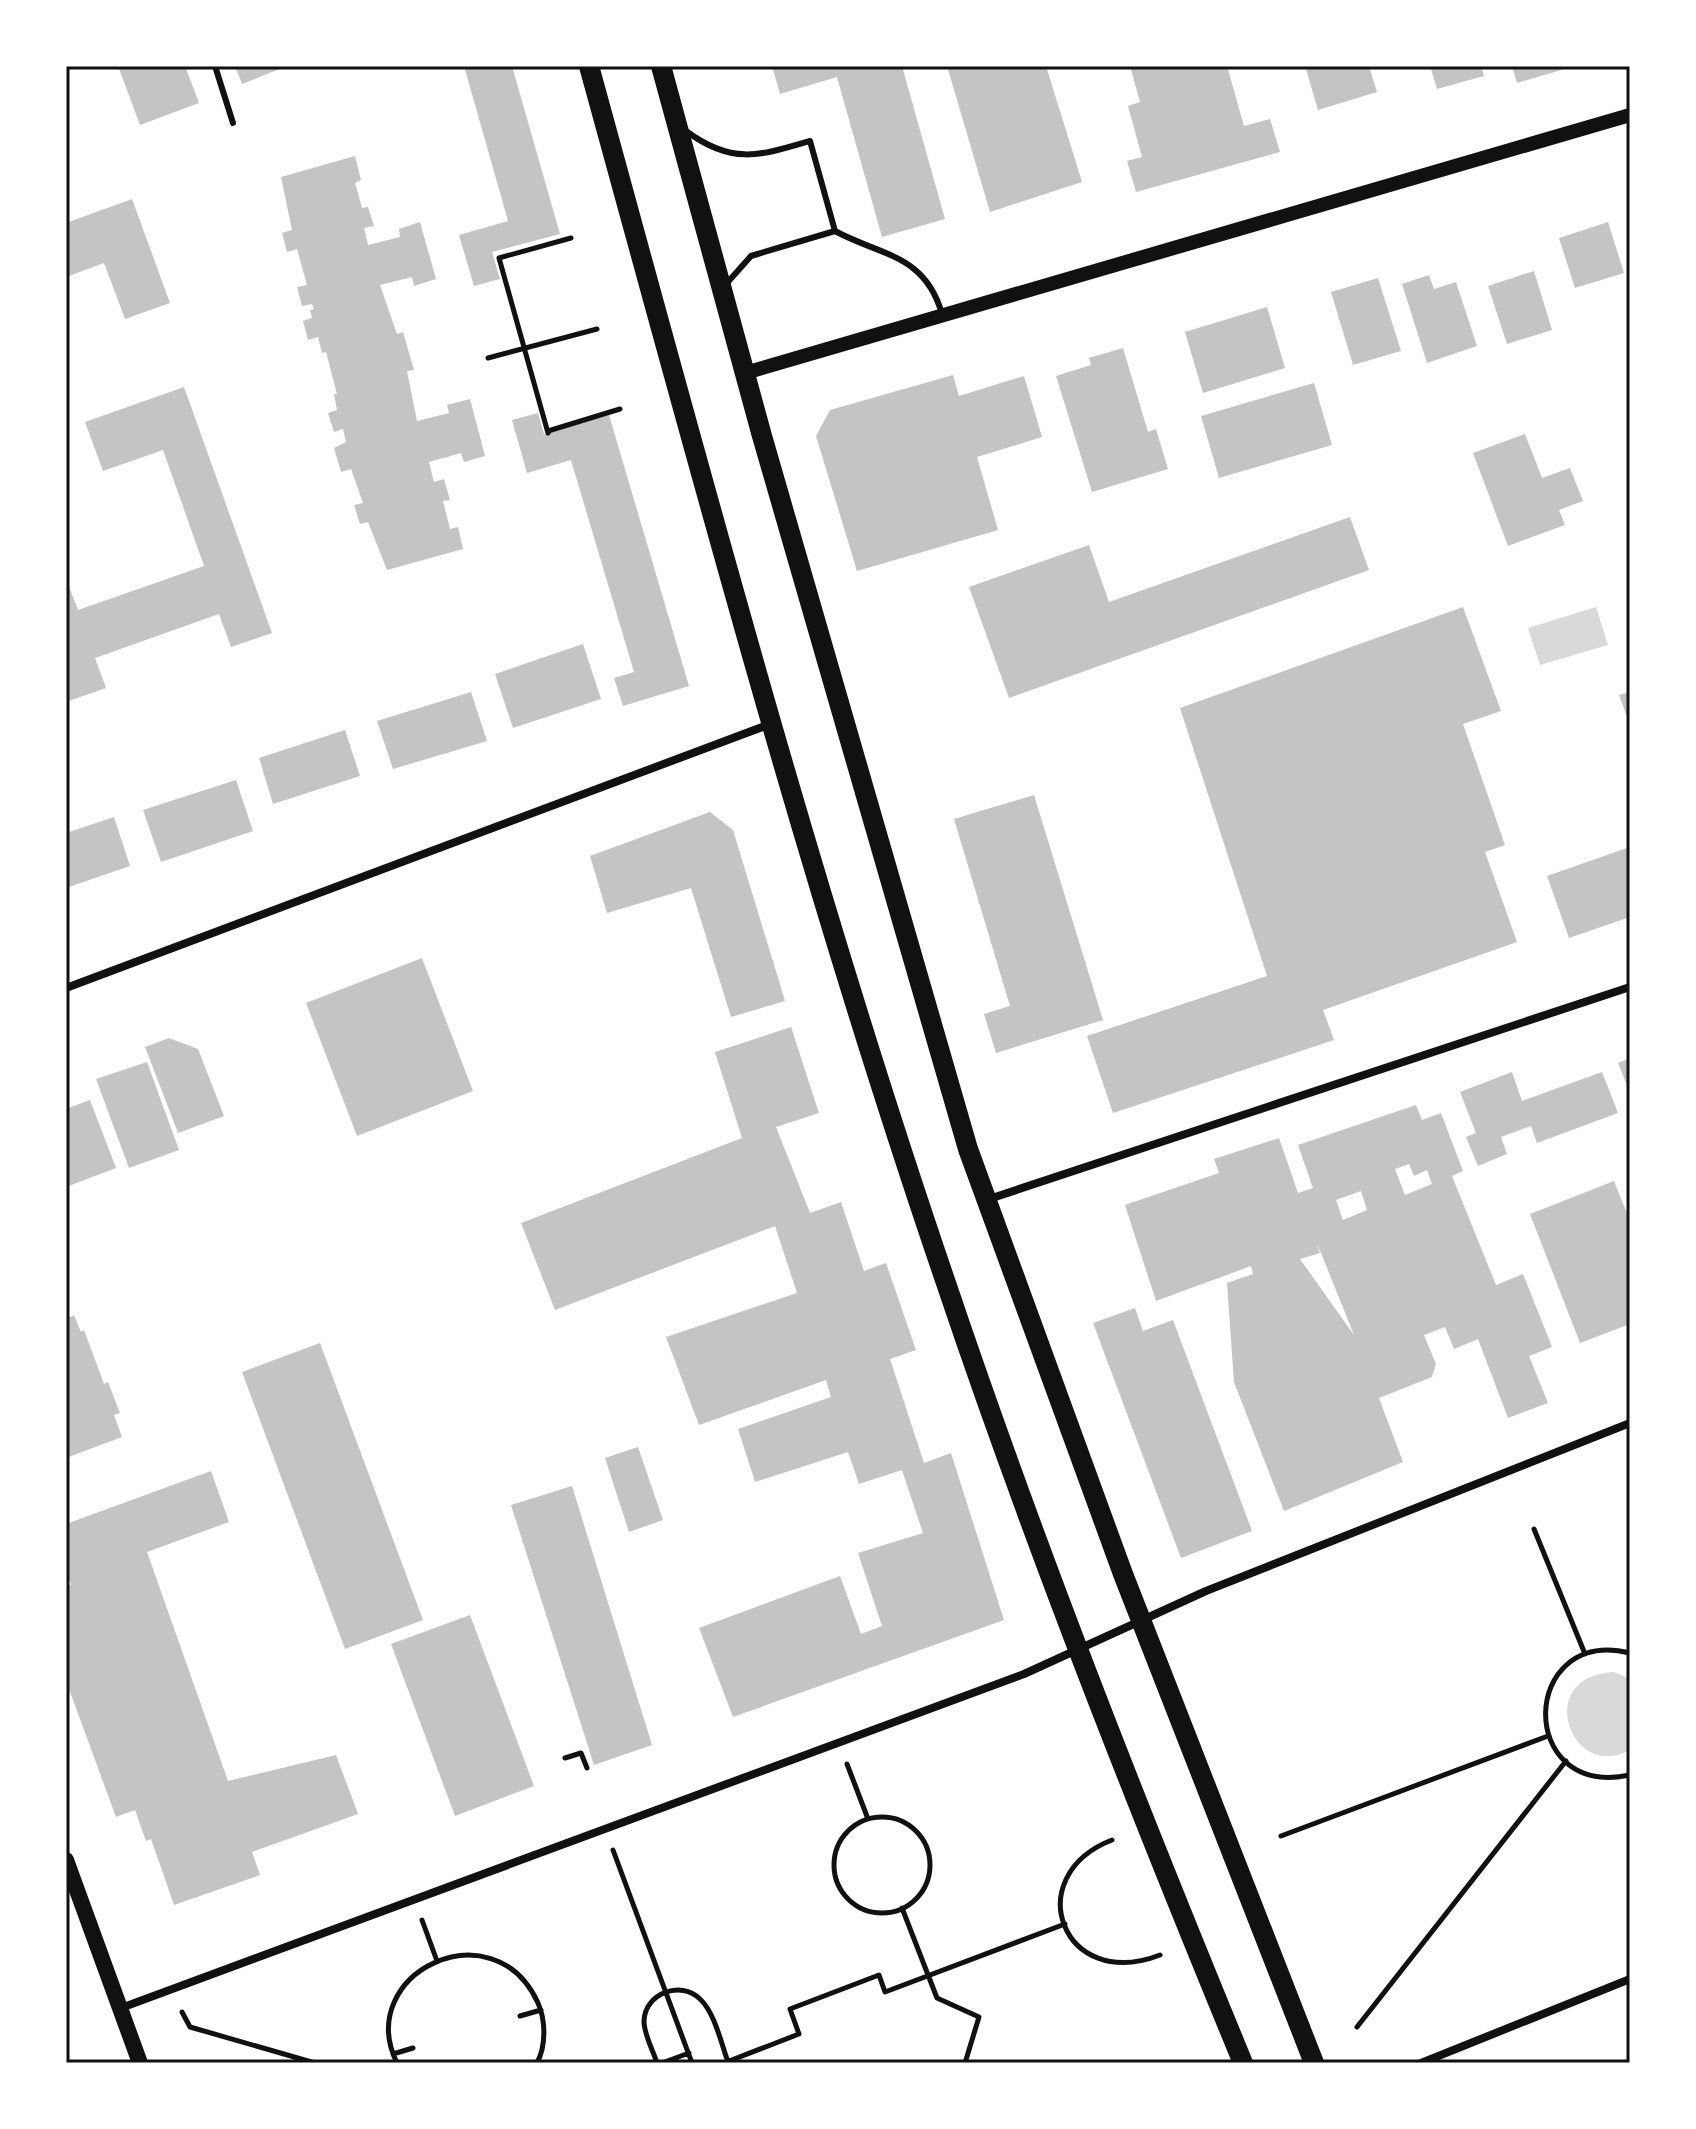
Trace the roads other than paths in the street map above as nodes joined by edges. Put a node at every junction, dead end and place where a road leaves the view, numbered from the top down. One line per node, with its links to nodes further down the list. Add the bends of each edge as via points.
1 (215, 66): 6 (lane)
2 (589, 66): 11 (main road)
3 (661, 66): 5 (main road)
4 (1630, 115): 9 (street)
5 (675, 119): 7 (lane, via 696,139 735,155 757,157 810,141); 8 (main road)
6 (233, 123)
7 (835, 231): 8 (lane, via 751,256 730,277); 9 (lane, via 907,261 933,291)
8 (724, 294): 10 (main road)
9 (943, 316): 10 (street)
10 (745, 373): 14 (main road, via 943,1069)
11 (773, 723): 13 (street); 17 (main road, via 945,1281)
12 (1630, 987): 14 (street)
13 (66, 988)
14 (986, 1200): 16 (main road)
15 (1630, 1423): 16 (street, via 1206,1591)
16 (1141, 1622): 17 (street); 23 (main road)
17 (1077, 1652): 20 (street); 22 (main road)
18 (66, 1860): 20 (main road)
19 (1630, 1979): 24 (street)
20 (120, 2008): 21 (main road)
21 (140, 2063)
22 (1243, 2063)
23 (1314, 2063)
24 (1421, 2063)

